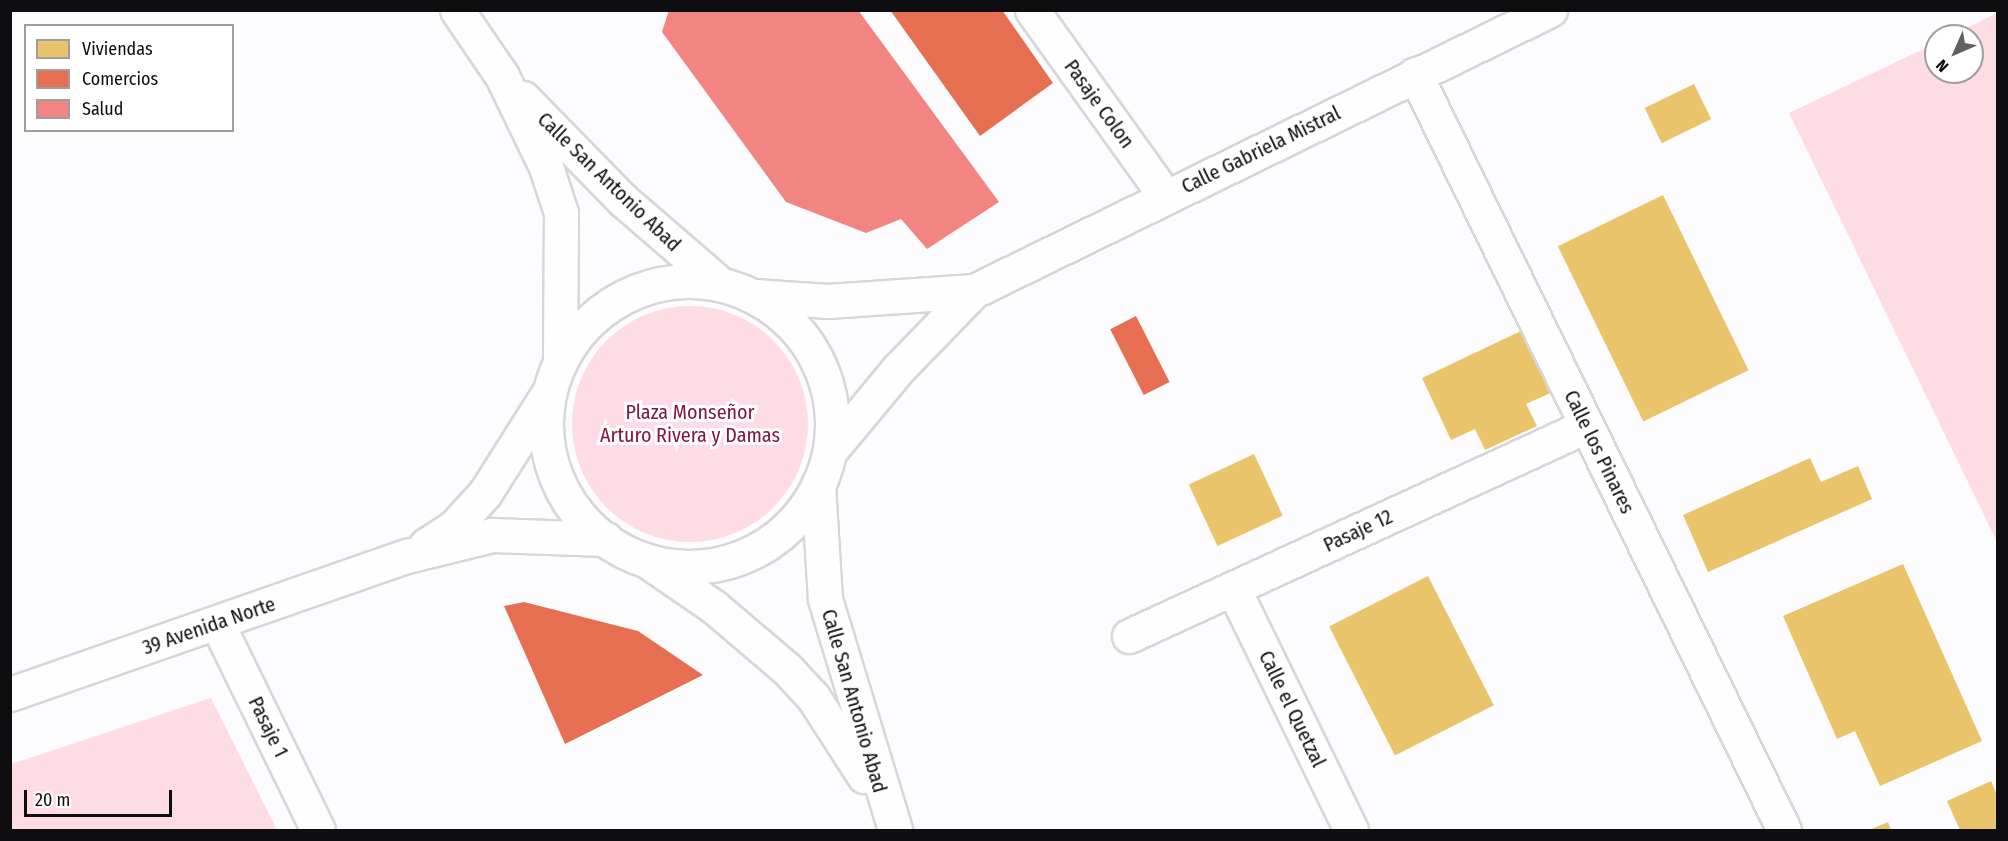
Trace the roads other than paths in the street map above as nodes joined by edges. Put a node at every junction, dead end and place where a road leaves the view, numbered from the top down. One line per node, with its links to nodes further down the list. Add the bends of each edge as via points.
1 (457, 10): 5 (street, Calle San Antonio Abad)
2 (1032, 10): 6 (street, Pasaje Colon)
3 (1550, 10): 4 (street, Calle Gabriela Mistral)
4 (1415, 74): 6 (street, Calle Gabriela Mistral); 12 (street, Calle los Pinares)
5 (502, 76): 7 (street, Calle San Antonio Abad, via 624,201); 10 (street, Calle San Antonio Abad, via 546,167 561,213)
6 (1166, 197): 8 (street, Calle Gabriela Mistral)
7 (720, 284): 9 (street); 10 (street, via 686,280 632,292 594,316)
8 (974, 291): 9 (street, Calle Gabriela Mistral, via 828,301); 13 (street, Calle Gabriela Mistral, via 899,368)
9 (754, 296): 13 (street, via 793,326 814,356 830,402)
10 (560, 360): 11 (street)
11 (549, 392): 15 (street, via 547,436 553,469 574,508); 16 (street, 39 Avenida Norte, via 485,493 454,527)
12 (1586, 426): 18 (street, Pasaje 12); 25 (street, Calle los Pinares)
13 (831, 451): 14 (street)
14 (818, 485): 17 (street, via 791,525 752,553 699,566); 22 (street, Calle San Antonio Abad, via 825,599)
15 (606, 539): 16 (street, 39 Avenida Norte, via 492,536); 17 (street, Calle San Antonio Abad)
16 (407, 556): 19 (street, 39 Avenida Norte)
17 (645, 560): 22 (street, Calle San Antonio Abad, via 714,607 786,668 813,697)
18 (1233, 588): 20 (street, Pasaje 12); 24 (street, Calle el Quetzal)
19 (217, 623): 21 (street, 39 Avenida Norte); 23 (street, Pasaje 1)
20 (1129, 636)
21 (10, 694)
22 (889, 819)
23 (318, 831)
24 (1351, 831)
25 (1784, 831)

